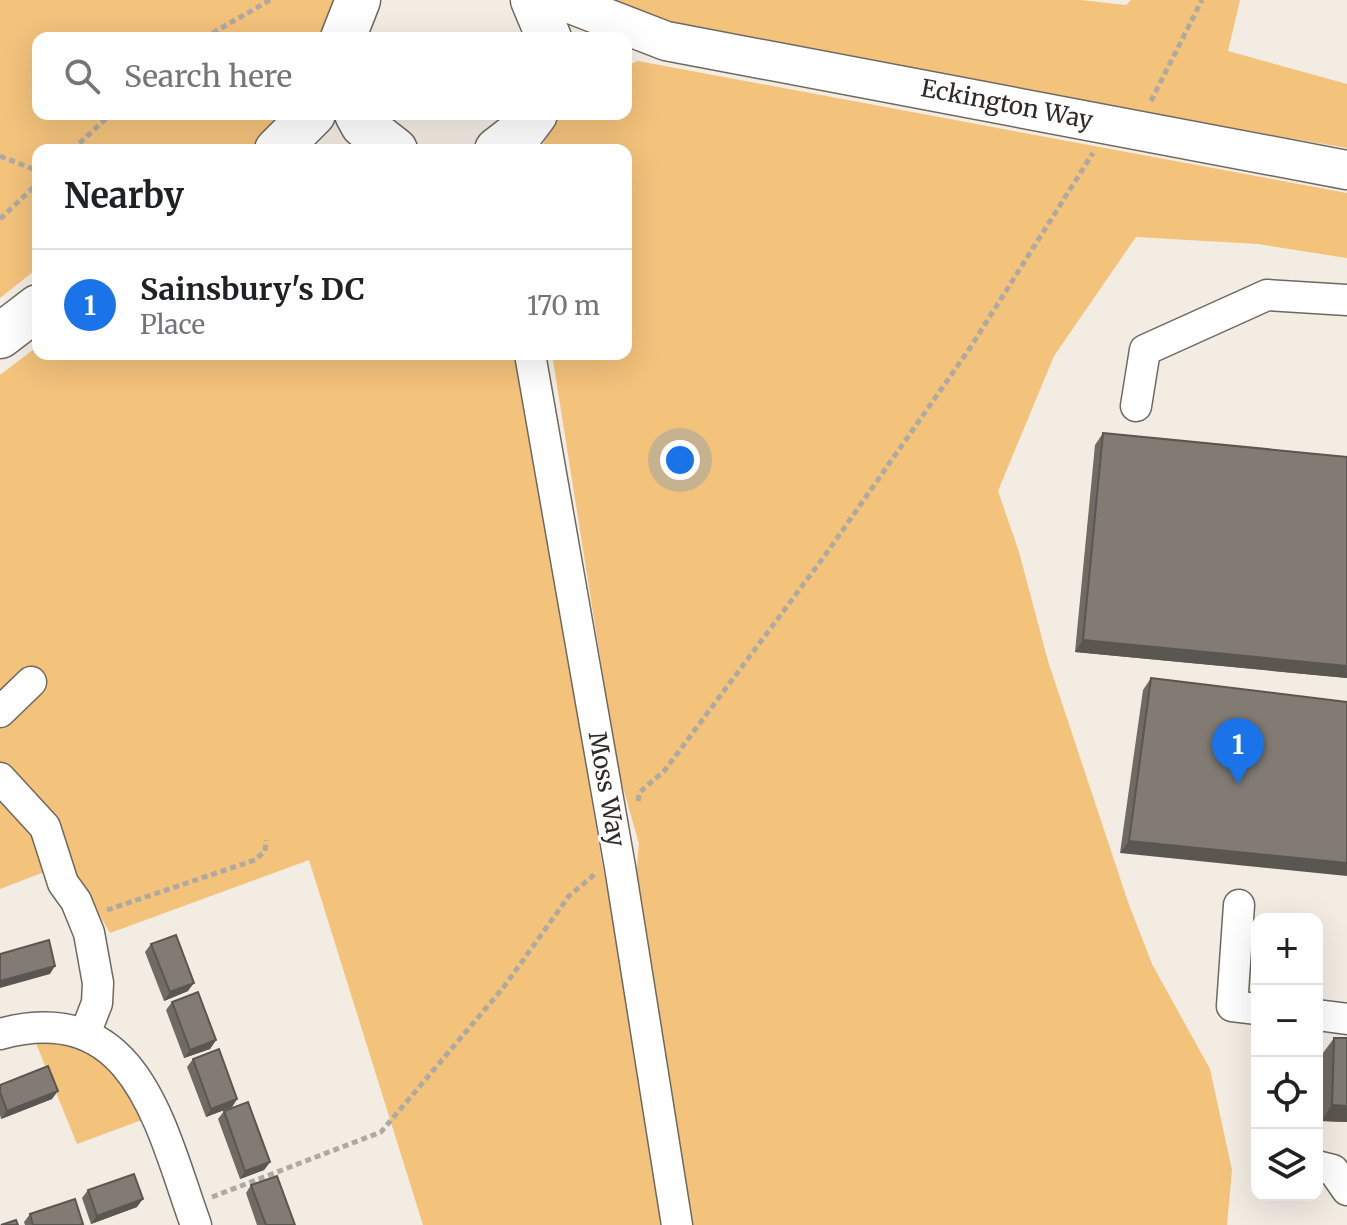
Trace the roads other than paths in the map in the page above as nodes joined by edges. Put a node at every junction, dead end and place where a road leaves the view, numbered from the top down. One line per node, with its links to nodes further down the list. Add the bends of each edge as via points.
1 (357, 0): 4 (highway)
2 (533, 0): 5 (highway)
3 (560, 0): 6 (main road, Eckington Way)
4 (345, 32)
5 (546, 32)
6 (666, 41): 7 (main road, Eckington Way); 12 (main road, Eckington Way)
7 (632, 49)
8 (307, 120): 10 (highway)
9 (362, 120): 11 (highway)
10 (283, 144)
11 (383, 144)
12 (1347, 170)
13 (1347, 300): 17 (street, via 1267,295 1145,350)
14 (32, 312): 15 (highway)
15 (0, 336)
16 (531, 360): 30 (street, Moss Way)
17 (1136, 406)
18 (31, 682): 19 (street)
19 (0, 712)
20 (0, 778): 26 (street, via 45,827 63,883 83,918 98,983)
21 (1239, 905): 22 (street, via 1232,1006)
22 (1251, 1008)
23 (1323, 1016): 24 (street)
24 (1347, 1019)
25 (0, 1034): 26 (street, via 32,1025)
26 (85, 1034): 29 (street, via 109,1049 147,1095)
27 (1323, 1168): 28 (street, via 1333,1170)
28 (1347, 1190)
29 (192, 1216)
30 (677, 1225)

